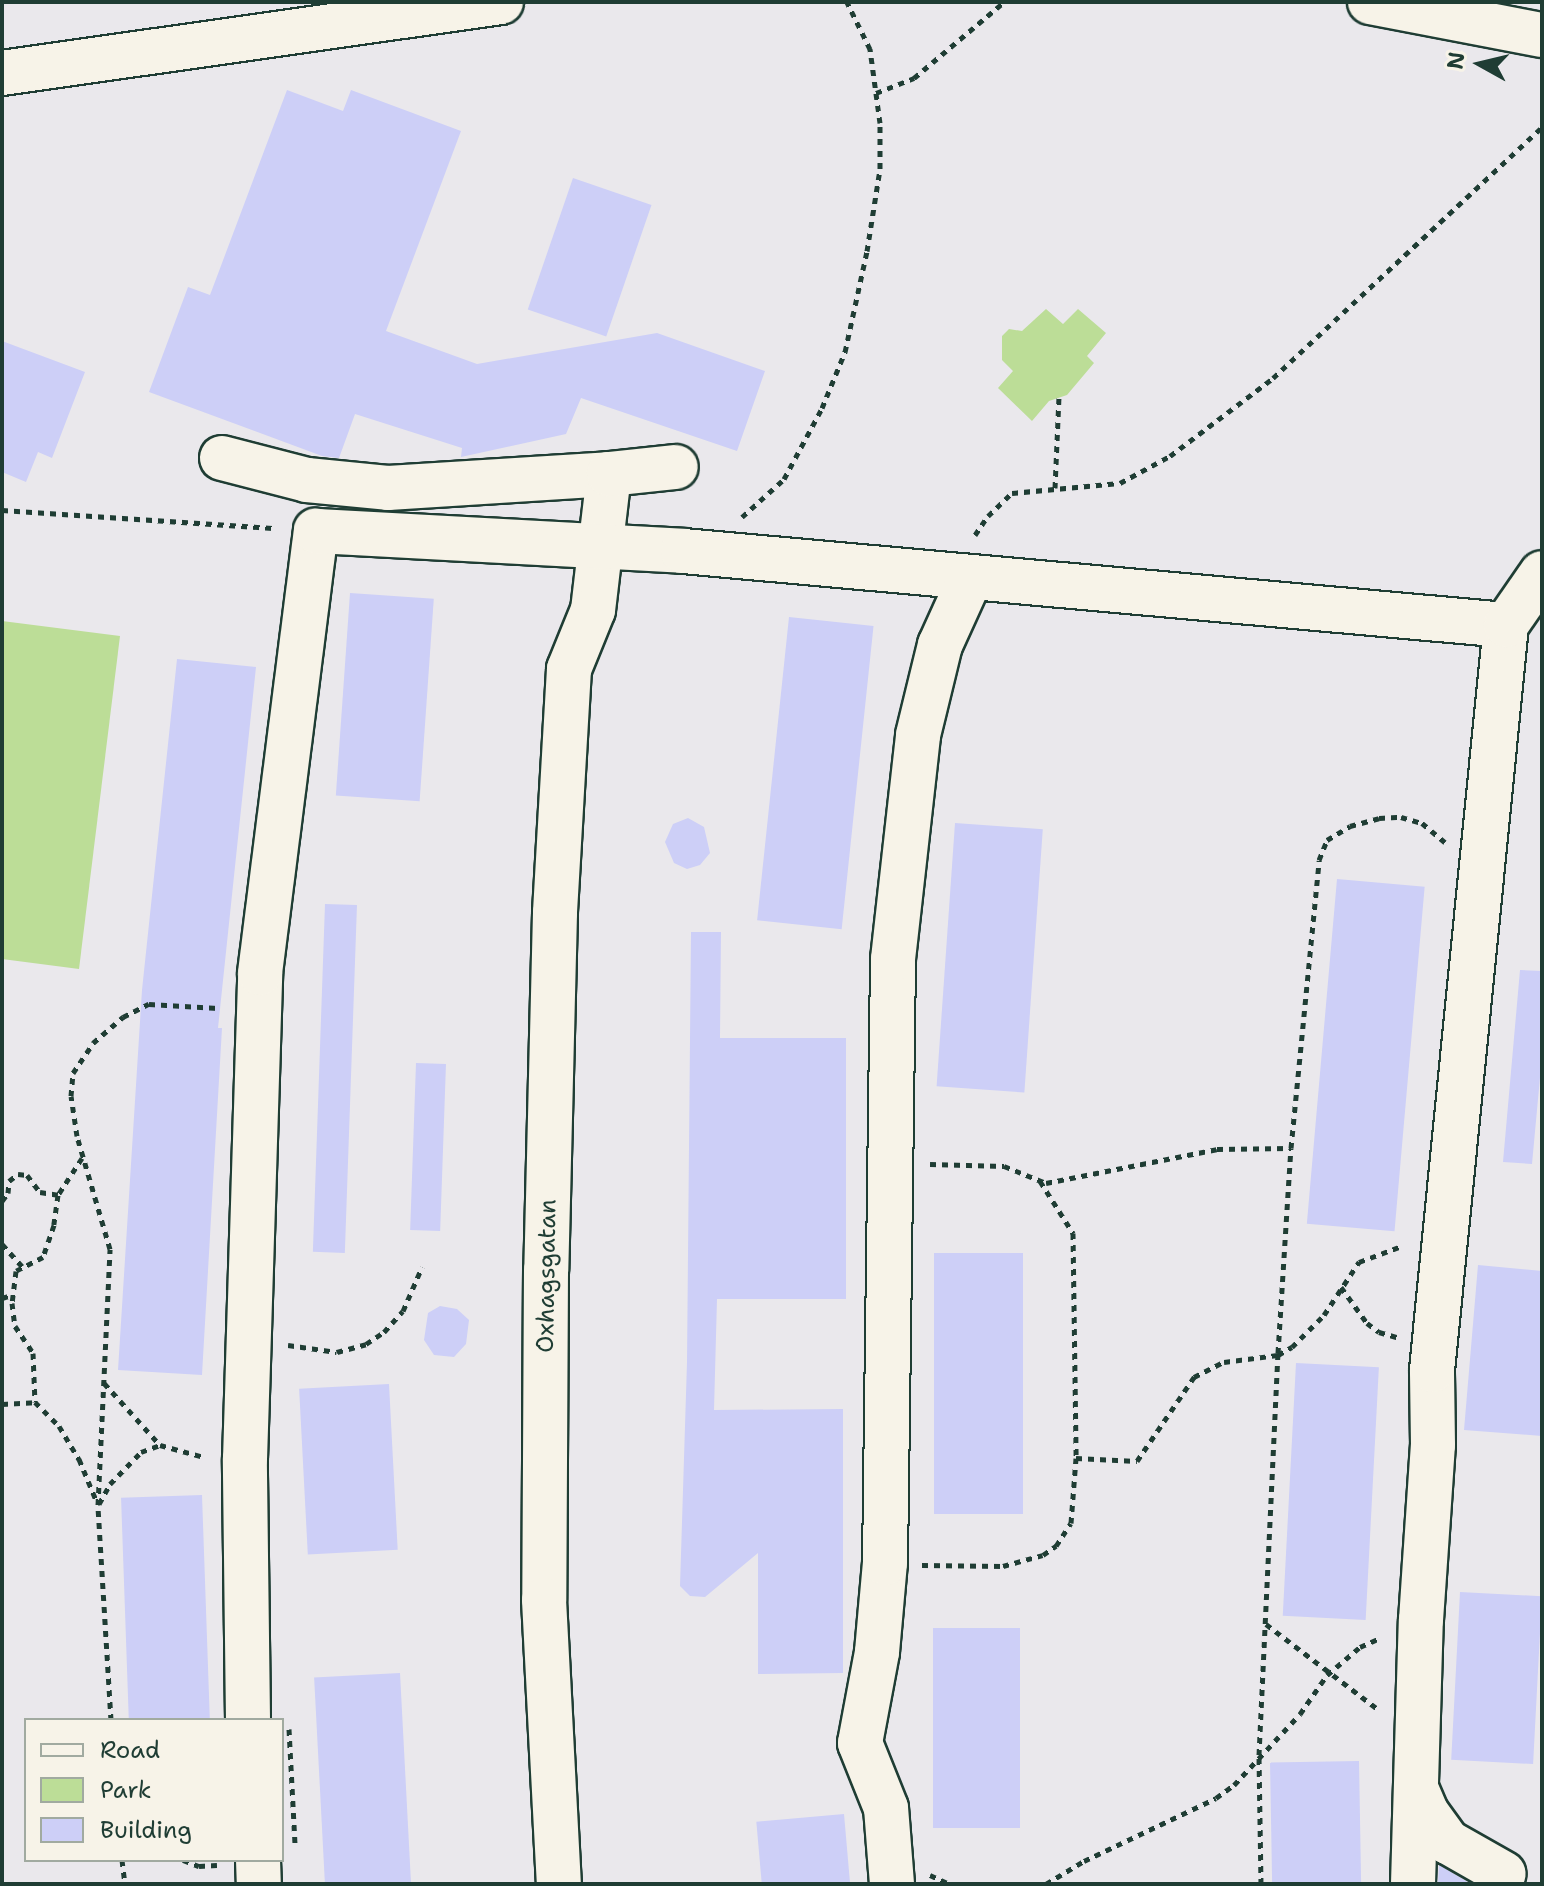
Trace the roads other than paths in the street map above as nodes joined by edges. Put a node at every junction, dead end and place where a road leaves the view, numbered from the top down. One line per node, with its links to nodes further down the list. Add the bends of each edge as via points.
1 (501, 2): 3 (street)
2 (1370, 2): 4 (street)
3 (408, 8): 5 (street)
4 (1542, 35)
5 (7, 67)
6 (222, 458): 8 (street, via 307,480 388,488)
7 (676, 467): 8 (street)
8 (609, 474): 9 (street, Oxhagsgatan)
9 (600, 545): 11 (street); 13 (street, via 316,531 260,973 245,1479); 18 (street, Oxhagsgatan, via 593,610 569,669 558,819 545,1286 544,1600)
10 (1542, 573): 12 (street)
11 (967, 579): 12 (street); 19 (street, via 940,645 918,735 893,959 885,1563 877,1652 860,1743 886,1808)
12 (1506, 625): 14 (street, via 1432,1370 1433,1445)
13 (268, 1718)
14 (1416, 1768): 16 (street, via 1426,1812 1448,1842); 20 (street)
15 (273, 1862): 17 (street)
16 (1504, 1874)
17 (259, 1884)
18 (559, 1884)
19 (892, 1884)
20 (1413, 1884)

